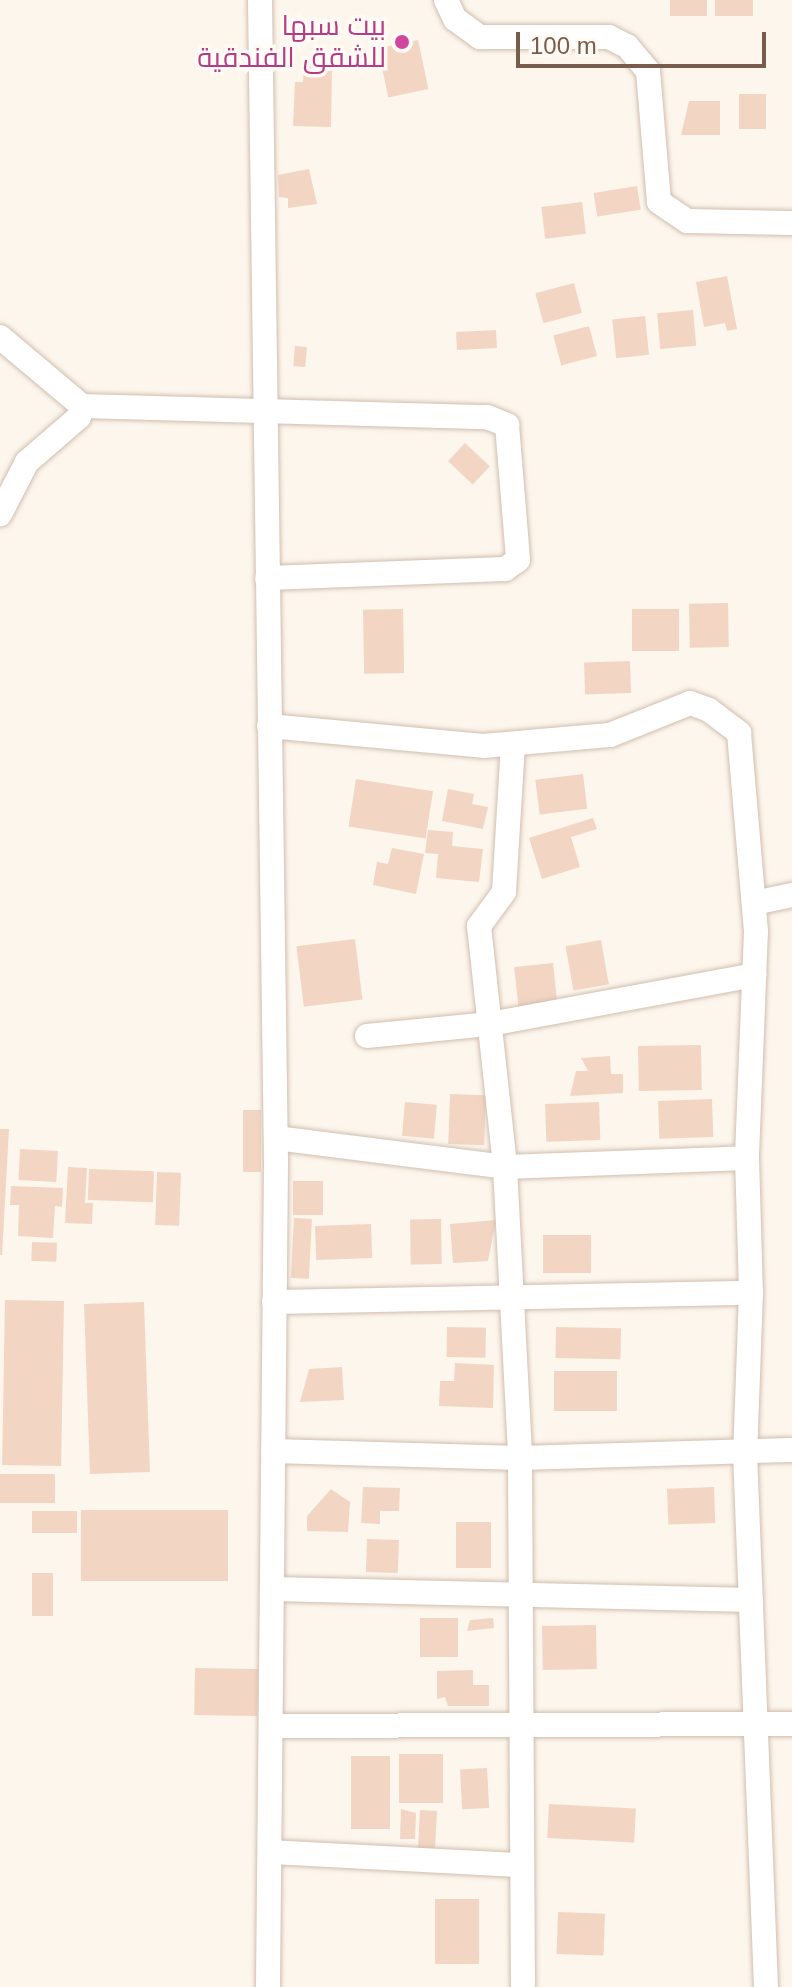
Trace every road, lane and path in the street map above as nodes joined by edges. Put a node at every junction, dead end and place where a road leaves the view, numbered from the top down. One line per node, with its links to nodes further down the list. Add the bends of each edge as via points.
1 (260, 0): 6 (street)
2 (446, 0): 3 (street, via 455,19 480,37 609,37 627,46 648,71 659,202 687,221)
3 (792, 223)
4 (0, 337): 5 (street)
5 (82, 406): 6 (street); 7 (street, via 79,417 27,462)
6 (266, 413): 8 (street); 8 (street, via 498,418 507,425 518,560 494,572)
7 (0, 514)
8 (267, 578): 9 (street)
9 (269, 726): 10 (street, via 483,746); 16 (street)
10 (513, 744): 12 (street, via 610,735 690,703 709,710 739,733); 14 (street, via 504,892 479,926)
11 (792, 895): 12 (street)
12 (754, 903): 13 (street)
13 (754, 975): 14 (street); 17 (street)
14 (490, 1024): 15 (street); 18 (street)
15 (367, 1036)
16 (276, 1138): 18 (street); 21 (street)
17 (747, 1158): 18 (street); 19 (street)
18 (505, 1167): 20 (street)
19 (751, 1293): 20 (street); 24 (street)
20 (511, 1298): 21 (street); 25 (street)
21 (274, 1302): 23 (street)
22 (792, 1450): 24 (street)
23 (273, 1451): 25 (street); 26 (street)
24 (745, 1453): 25 (street); 28 (street)
25 (520, 1458): 27 (street)
26 (272, 1589): 27 (street); 30 (street)
27 (522, 1592): 28 (street); 32 (street)
28 (751, 1600): 31 (street)
29 (792, 1724): 31 (street)
30 (271, 1726): 32 (street); 33 (street)
31 (756, 1727): 32 (street); 37 (street)
32 (521, 1729): 34 (street)
33 (270, 1852): 34 (street); 35 (street)
34 (520, 1865): 36 (street)
35 (268, 1987)
36 (523, 1987)
37 (766, 1987)

